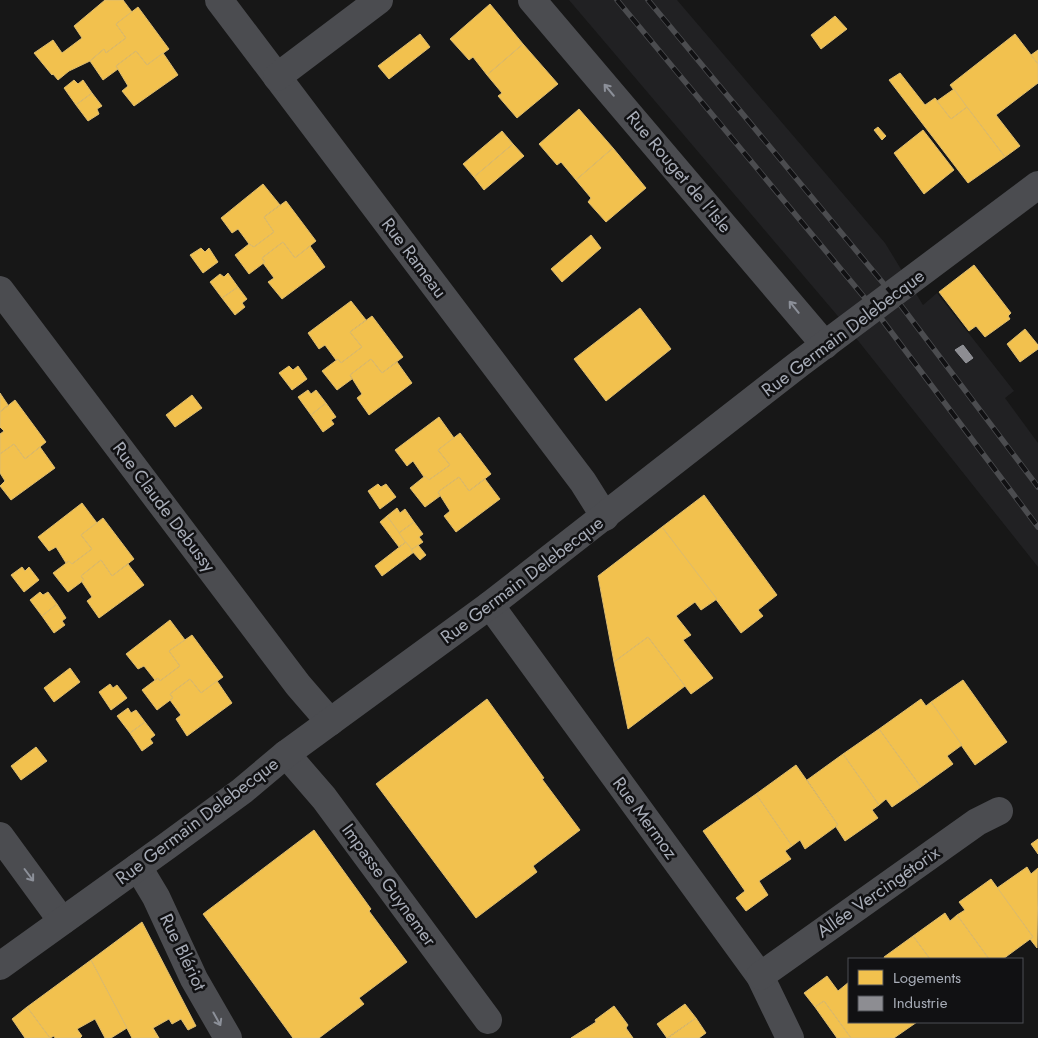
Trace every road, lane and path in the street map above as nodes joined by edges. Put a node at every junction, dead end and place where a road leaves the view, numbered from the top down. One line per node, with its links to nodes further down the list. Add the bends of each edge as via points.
1 (219, 0): 4 (street, Rue Rameau)
2 (379, 0): 4 (street)
3 (532, 0): 7 (street, Rue Rouget de l'Isle, one-way to 3)
4 (278, 77): 8 (street, Rue Rameau, via 577,474)
5 (1038, 186): 7 (street, Rue Germain Delebecque)
6 (0, 290): 10 (street, Rue Claude Debussy, via 298,685)
7 (824, 345): 8 (street, Rue Germain Delebecque)
8 (605, 517): 9 (street, Rue Germain Delebecque)
9 (490, 605): 10 (street, Rue Germain Delebecque); 17 (street, Rue Mermoz)
10 (330, 722): 11 (street, Rue Germain Delebecque)
11 (286, 754): 14 (street, Rue Germain Delebecque, via 242,791); 18 (street, Impasse Guynemer, via 324,798)
12 (999, 811): 17 (street, Allée Vercingétorix, via 977,822)
13 (0, 836): 15 (street, one-way to 15)
14 (138, 867): 15 (street, Rue Germain Delebecque); 19 (street, Rue Blériot, one-way to 19)
15 (62, 921): 16 (street, Rue Germain Delebecque)
16 (0, 966)
17 (760, 976): 20 (street, Rue Mermoz)
18 (488, 1020)
19 (228, 1038)
20 (790, 1038)

